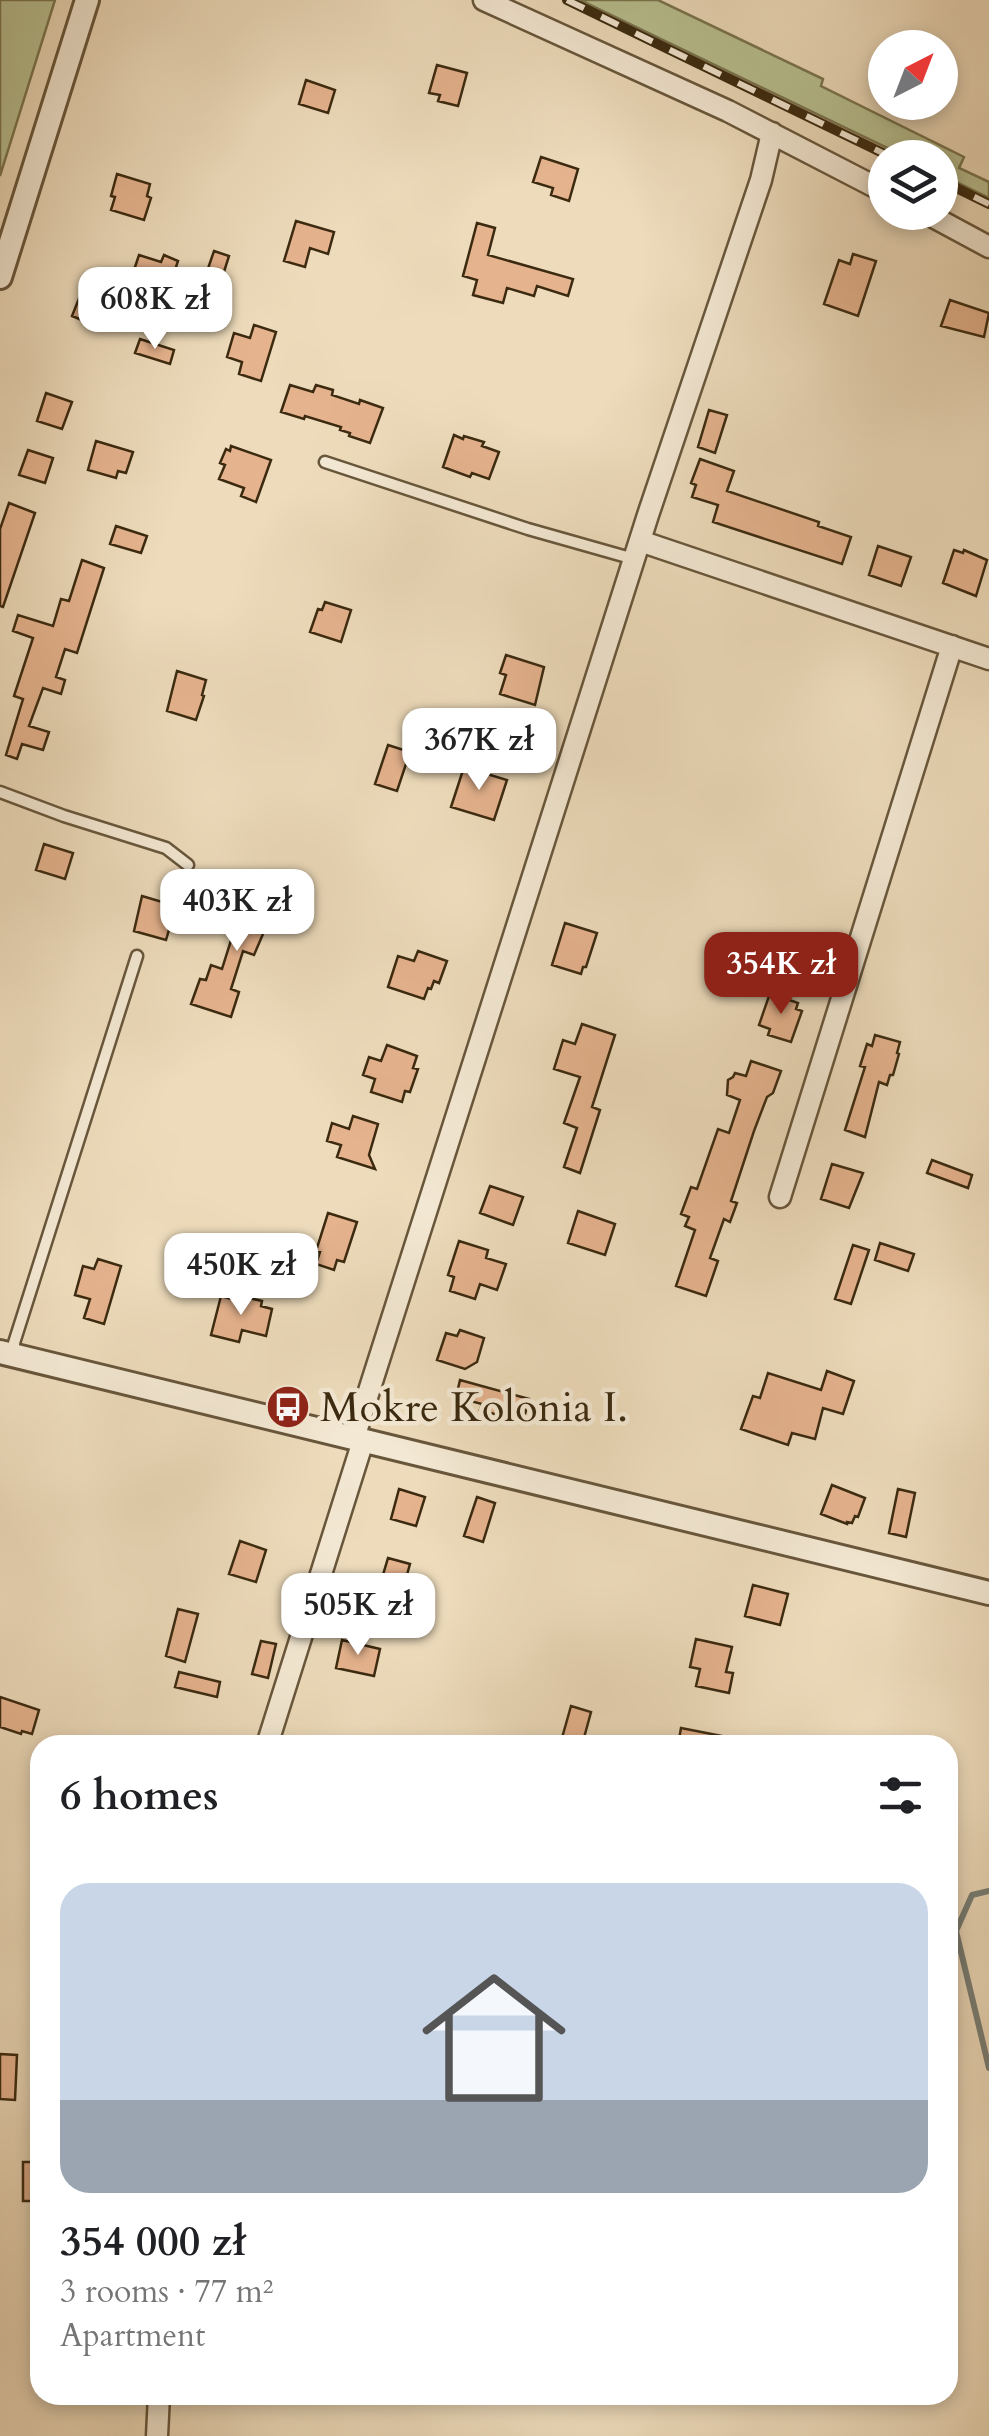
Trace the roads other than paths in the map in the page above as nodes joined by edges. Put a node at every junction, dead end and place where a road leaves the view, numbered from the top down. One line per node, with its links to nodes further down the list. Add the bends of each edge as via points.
1 (87, 0): 7 (street)
2 (484, 0): 3 (street)
3 (772, 133): 4 (street); 9 (street)
4 (868, 183)
5 (958, 230): 6 (street)
6 (989, 246)
7 (0, 278)
8 (326, 462): 9 (lane, via 528,528)
9 (637, 550): 10 (street); 17 (street)
10 (952, 646): 11 (street); 15 (street)
11 (989, 659)
12 (0, 792): 13 (lane, via 166,848)
13 (188, 865)
14 (136, 956): 16 (lane)
15 (780, 1197)
16 (7, 1353): 17 (street)
17 (358, 1440): 18 (street); 19 (street)
18 (989, 1593)
19 (270, 1735)
20 (159, 2405): 21 (street)
21 (157, 2436)

